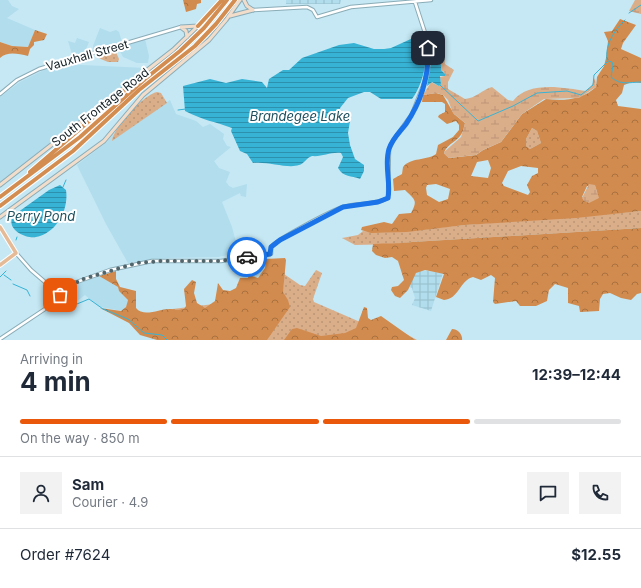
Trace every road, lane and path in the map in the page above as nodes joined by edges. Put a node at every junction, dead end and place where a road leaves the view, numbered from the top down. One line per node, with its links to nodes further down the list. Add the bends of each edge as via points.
1 (222, 0): 10 (highway)
2 (227, 0): 15 (highway, via 187,46 145,79 84,134)
3 (235, 0): 18 (highway, via 195,46 139,90 73,151)
4 (240, 0): 9 (main road)
5 (244, 0): 8 (main road)
6 (430, 0): 7 (street)
7 (415, 2): 8 (street, via 351,7 317,17 307,7); 25 (street, via 428,39 428,70 412,114 388,149 388,198 378,202 351,205 335,211 280,240 271,247 270,254 229,261 137,263 80,280)
8 (253, 10): 9 (main road)
9 (228, 17): 19 (main road, via 198,50 145,94 104,141)
10 (198, 26): 11 (main road); 12 (main road, South Frontage Road)
11 (181, 27): 12 (main road, via 186,30); 14 (street, Vauxhall Street, via 39,69)
12 (187, 38): 13 (main road, South Frontage Road)
13 (130, 84): 15 (highway); 16 (main road, South Frontage Road)
14 (0, 94)
15 (22, 181): 17 (highway)
16 (0, 185)
17 (0, 197)
18 (0, 206)
19 (0, 217)
20 (0, 227): 21 (main road)
21 (16, 253): 22 (main road); 25 (street)
22 (5, 260): 23 (main road); 24 (main road)
23 (0, 261)
24 (0, 265)
25 (60, 295): 26 (street, via 51,305)
26 (0, 339)

